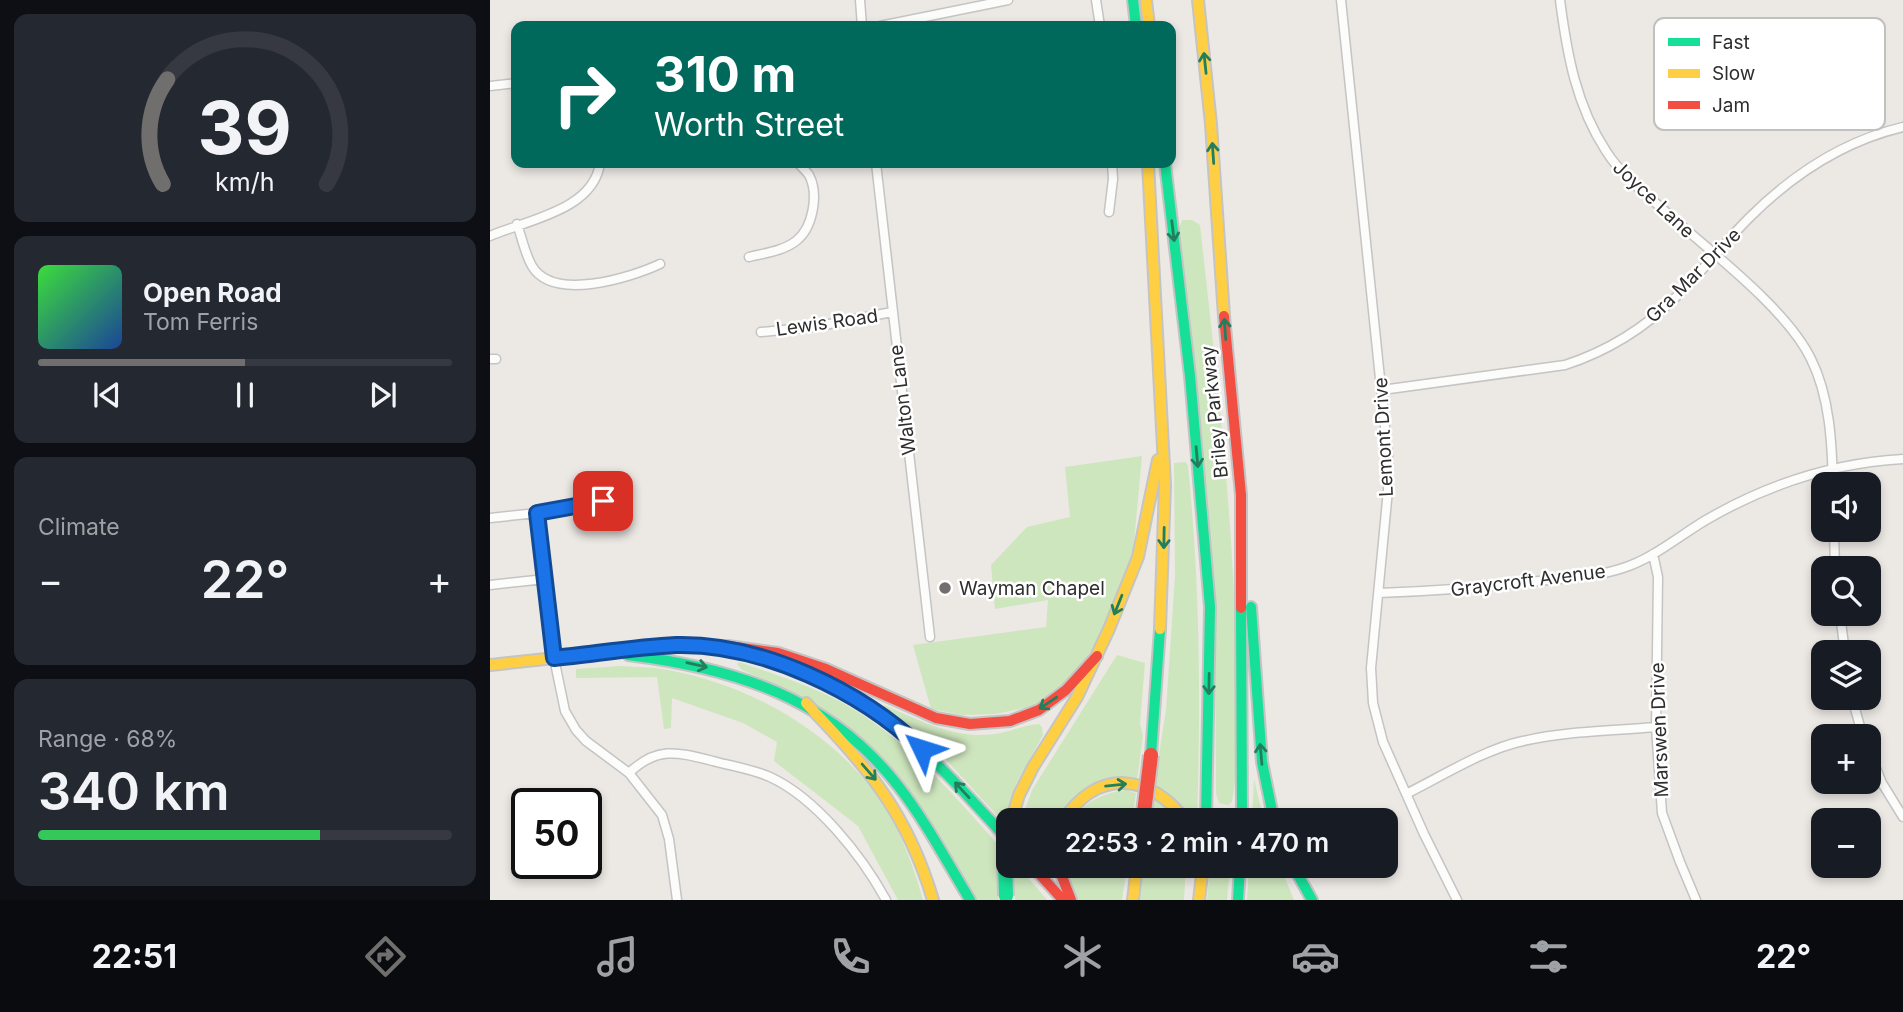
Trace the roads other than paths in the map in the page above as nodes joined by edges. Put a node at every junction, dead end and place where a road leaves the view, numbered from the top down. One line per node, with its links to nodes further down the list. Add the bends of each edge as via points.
1 (860, 0): 7 (street)
2 (1008, 0): 8 (street)
3 (1096, 0): 9 (street)
4 (1340, 0): 27 (street, Lemont Drive)
5 (1560, 0): 22 (street, Joyce Lane, via 1578,92 1607,153 1634,184)
6 (1198, 1): 32 (main road, Briley Parkway, one-way to 6)
7 (862, 21)
8 (905, 21)
9 (1099, 21)
10 (511, 84): 11 (street)
11 (490, 86)
12 (1903, 127): 22 (street, Gra Mar Drive, via 1822,159 1750,217)
13 (600, 168): 20 (street, via 587,193 567,207)
14 (802, 168): 23 (street, via 809,175 814,197 810,223 797,241)
15 (877, 168): 25 (street, Walton Lane)
16 (1112, 168): 19 (street)
17 (1148, 168): 28 (main road)
18 (1166, 168): 55 (main road, Briley Parkway, one-way to 55, via 1210,607)
19 (1109, 212)
20 (517, 225): 21 (street); 24 (street, via 533,267 548,281 565,286 642,272)
21 (490, 236)
22 (1714, 255): 27 (street, Gra Mar Drive, via 1642,326 1591,356 1565,365); 30 (street, Joyce Lane, via 1768,305 1812,360 1824,401)
23 (749, 257)
24 (660, 264)
25 (892, 312): 26 (street, Lewis Road); 40 (street, Walton Lane)
26 (761, 332)
27 (1382, 390): 39 (street, Lemont Drive, via 1388,490)
28 (1161, 445): 43 (main road, one-way to 43, via 1138,556); 53 (main road, one-way to 53, bridge, via 1164,544)
29 (1903, 459): 30 (street, Graycroft Avenue)
30 (1832, 467): 31 (street, Joyce Lane); 36 (street, Graycroft Avenue, via 1746,498)
31 (1832, 472)
32 (1241, 495): 56 (main road, Briley Parkway); 57 (main road, one-way to 32, via 1262,762)
33 (603, 501): 34 (street)
34 (537, 513): 35 (street); 37 (street)
35 (490, 518)
36 (1653, 554): 39 (street, Graycroft Avenue, via 1624,568 1591,575); 47 (street, Marswen Drive, via 1658,597)
37 (545, 579): 38 (street); 44 (street)
38 (490, 585)
39 (1379, 593): 50 (street, Lemont Drive, via 1371,668 1373,703 1383,742)
40 (930, 637)
41 (703, 647): 42 (main road, via 677,645); 43 (main road, one-way to 41, via 1062,694 1030,715 968,725 947,722 779,653 726,644); 59 (main road, one-way to 41, via 939,765 869,706 781,664)
42 (605, 653): 44 (main road); 46 (main road, one-way to 46, via 671,659 724,671)
43 (1097, 656): 51 (main road)
44 (554, 658): 45 (main road); 48 (street, via 565,711 576,730)
45 (490, 665)
46 (806, 703): 71 (main road, one-way to 71, via 885,791 920,857); 72 (main road, via 852,735 887,771)
47 (1656, 727): 50 (street, via 1521,741); 80 (street, Marswen Drive, via 1662,813)
48 (629, 773): 69 (street, via 662,815); 70 (street, via 643,760 661,753 685,754 770,777 811,805 848,842)
49 (1881, 781): 58 (street)
50 (1406, 794): 79 (street, Lemont Drive)
51 (1015, 808)
52 (1071, 808): 54 (main road, one-way to 54, via 1089,792 1125,783 1146,786)
53 (1145, 808)
54 (1178, 808)
55 (1206, 808)
56 (1242, 808)
57 (1271, 808)
58 (1903, 817)
59 (996, 826)
60 (1006, 878): 68 (main road, bridge)
61 (1043, 878): 73 (main road)
62 (1063, 878): 74 (main road)
63 (1136, 878): 75 (main road)
64 (1196, 878): 76 (main road)
65 (1201, 878): 76 (main road)
66 (1239, 878): 77 (main road)
67 (1300, 878): 78 (main road)
68 (1007, 898)
69 (677, 900)
70 (886, 900)
71 (933, 900)
72 (970, 900)
73 (1063, 900)
74 (1071, 900)
75 (1133, 900)
76 (1198, 900)
77 (1238, 900)
78 (1312, 900)
79 (1457, 900)
80 (1696, 900)

